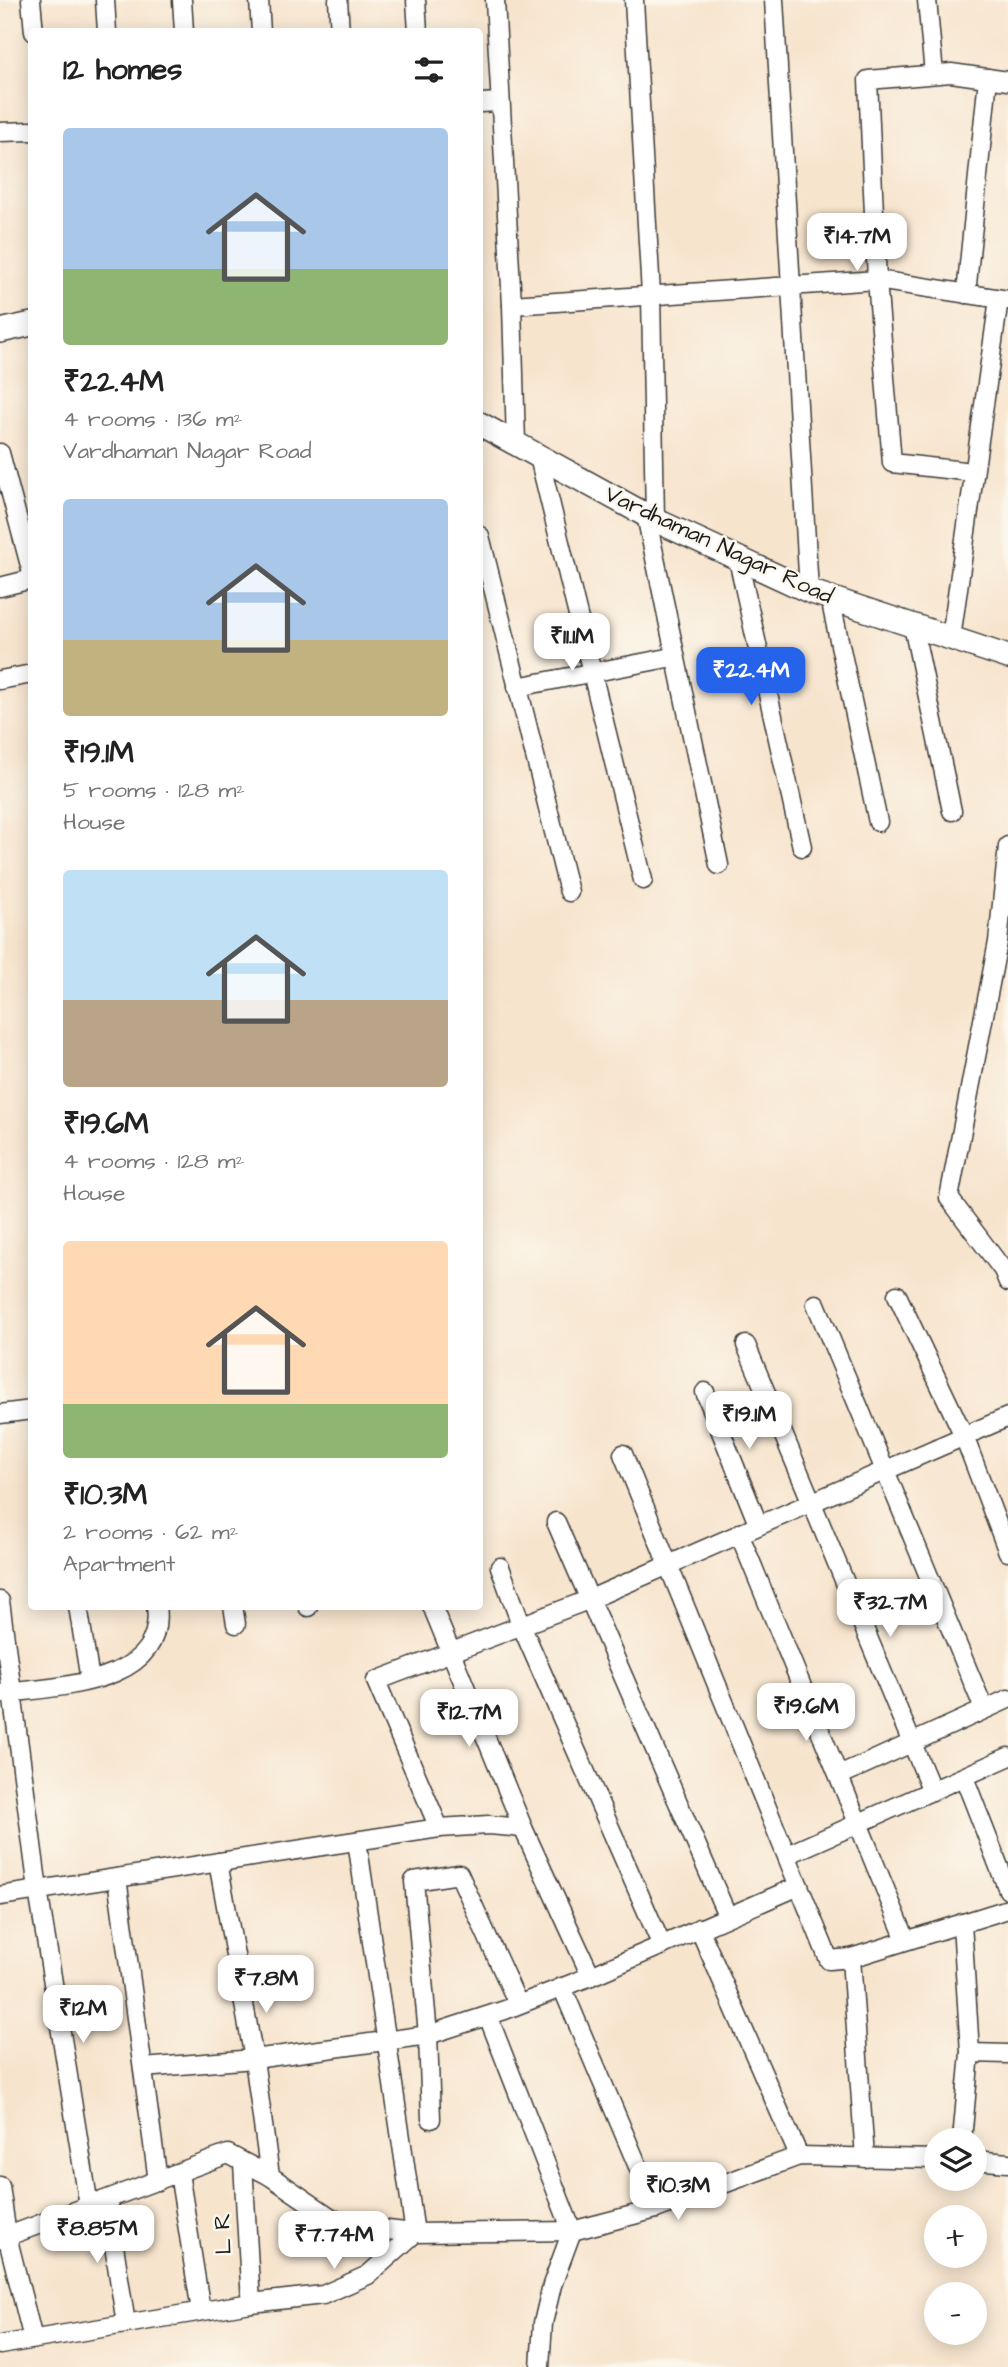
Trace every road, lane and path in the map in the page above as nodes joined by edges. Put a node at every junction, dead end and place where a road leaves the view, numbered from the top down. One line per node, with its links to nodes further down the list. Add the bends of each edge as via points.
1 (31, 0): 11 (street)
2 (105, 0): 12 (street)
3 (182, 0): 13 (street)
4 (259, 0): 14 (street)
5 (338, 0): 15 (street)
6 (416, 0): 16 (street)
7 (495, 0): 20 (street)
8 (634, 0): 26 (street)
9 (774, 0): 25 (street)
10 (927, 0): 17 (street)
11 (34, 28)
12 (107, 28)
13 (184, 28)
14 (261, 28)
15 (340, 28)
16 (418, 28)
17 (933, 74): 18 (street); 24 (street, via 868,80)
18 (988, 78): 19 (street); 27 (street)
19 (1008, 81)
20 (500, 102): 21 (street); 29 (street)
21 (483, 103)
22 (28, 131): 23 (street)
23 (0, 132)
24 (877, 280): 25 (street); 27 (street); 36 (street, via 892,463)
25 (792, 285): 26 (street); 43 (street)
26 (651, 294): 29 (street); 37 (street)
27 (966, 294): 28 (street)
28 (1004, 300): 36 (street)
29 (512, 306): 33 (street)
30 (28, 325): 31 (street)
31 (0, 331)
32 (483, 426): 33 (street, Vardhaman Nagar Road)
33 (516, 444): 35 (street, Vardhaman Nagar Road)
34 (0, 453): 39 (street)
35 (539, 457): 37 (street, Vardhaman Nagar Road); 48 (street)
36 (973, 472): 45 (street)
37 (650, 517): 40 (street, Vardhaman Nagar Road); 46 (street)
38 (483, 548): 51 (street)
39 (28, 558)
40 (738, 559): 43 (street, Vardhaman Nagar Road); 54 (street)
41 (28, 580): 42 (street)
42 (0, 587)
43 (820, 595): 44 (street, Vardhaman Nagar Road); 53 (street)
44 (913, 626): 45 (street, Vardhaman Nagar Road); 52 (street)
45 (951, 638): 47 (street, Vardhaman Nagar Road)
46 (674, 657): 48 (street); 56 (street)
47 (1008, 657)
48 (592, 671): 51 (street); 57 (street)
49 (28, 675): 50 (street)
50 (0, 680)
51 (517, 687): 58 (street)
52 (952, 811)
53 (878, 822)
54 (802, 846)
55 (1008, 846): 59 (street)
56 (719, 865)
57 (643, 880)
58 (569, 892)
59 (1003, 942): 60 (street, via 949,1198)
60 (1008, 1282)
61 (897, 1295): 68 (street)
62 (816, 1304): 70 (street)
63 (746, 1345): 71 (street)
64 (705, 1392): 73 (street)
65 (28, 1411): 66 (street)
66 (0, 1415)
67 (1008, 1417): 68 (street)
68 (964, 1436): 70 (street); 75 (street)
69 (623, 1454): 76 (street)
70 (884, 1470): 71 (street); 88 (street)
71 (813, 1501): 73 (street); 89 (street)
72 (556, 1522): 78 (street)
73 (758, 1524): 74 (street)
74 (739, 1533): 76 (street); 91 (street)
75 (1008, 1552)
76 (670, 1563): 78 (street); 98 (street)
77 (500, 1567): 83 (street)
78 (588, 1600): 83 (street); 106 (street)
79 (0, 1601): 86 (street)
80 (79, 1610): 85 (street)
81 (157, 1610): 85 (street, via 156,1636 139,1660)
82 (434, 1610): 84 (street)
83 (522, 1626): 84 (street); 110 (street)
84 (451, 1654): 95 (street, via 376,1681); 96 (street)
85 (90, 1680): 86 (street)
86 (6, 1693): 102 (street)
87 (1008, 1699): 88 (street)
88 (984, 1709): 89 (street)
89 (912, 1742): 91 (street); 93 (street)
90 (1008, 1757): 92 (street)
91 (841, 1775): 94 (street)
92 (964, 1777): 93 (street); 103 (street)
93 (932, 1791): 94 (street)
94 (860, 1823): 98 (street); 109 (street)
95 (439, 1828): 96 (street); 97 (street)
96 (523, 1828): 112 (street)
97 (357, 1841): 99 (street); 117 (street)
98 (787, 1855): 101 (street)
99 (218, 1862): 100 (street); 120 (street)
100 (117, 1878): 102 (street); 121 (street)
101 (799, 1886): 106 (street); 111 (street, via 829,1960)
102 (38, 1890): 104 (street); 135 (street)
103 (1008, 1890)
104 (0, 1896)
105 (1008, 1909): 107 (street)
106 (727, 1916): 108 (street)
107 (961, 1923): 109 (street); 118 (street)
108 (699, 1928): 110 (street); 124 (street)
109 (906, 1940): 111 (street)
110 (662, 1946): 112 (street)
111 (851, 1958): 125 (street)
112 (591, 1976): 113 (street)
113 (562, 1987): 114 (street); 136 (street)
114 (518, 2004): 115 (street); 116 (street, via 459,1874 414,1881)
115 (488, 2015): 116 (street); 137 (street)
116 (428, 2035): 117 (street); 122 (street)
117 (385, 2042): 120 (street); 138 (street)
118 (970, 2053): 119 (street); 123 (street)
119 (1008, 2054)
120 (254, 2059): 121 (street); 131 (street)
121 (143, 2068): 132 (street)
122 (431, 2119)
123 (963, 2128)
124 (799, 2156): 125 (street); 136 (street)
125 (865, 2158): 126 (street)
126 (924, 2159)
127 (987, 2161): 129 (street)
128 (243, 2163): 130 (street, via 228,2154); 131 (street); 140 (street, L R)
129 (1008, 2163)
130 (179, 2172): 132 (street); 141 (street, L R)
131 (270, 2176): 138 (street, via 349,2226)
132 (158, 2181): 134 (street)
133 (0, 2186): 139 (street)
134 (107, 2200): 135 (street); 142 (street)
135 (89, 2206): 139 (street)
136 (656, 2209): 137 (street)
137 (572, 2231): 138 (street); 145 (street, via 543,2323)
138 (415, 2233): 140 (street, via 349,2286 323,2295)
139 (4, 2237): 143 (street)
140 (251, 2303): 141 (street)
141 (201, 2311): 142 (street)
142 (126, 2324): 143 (street)
143 (33, 2339): 144 (street)
144 (0, 2345)
145 (540, 2367)

